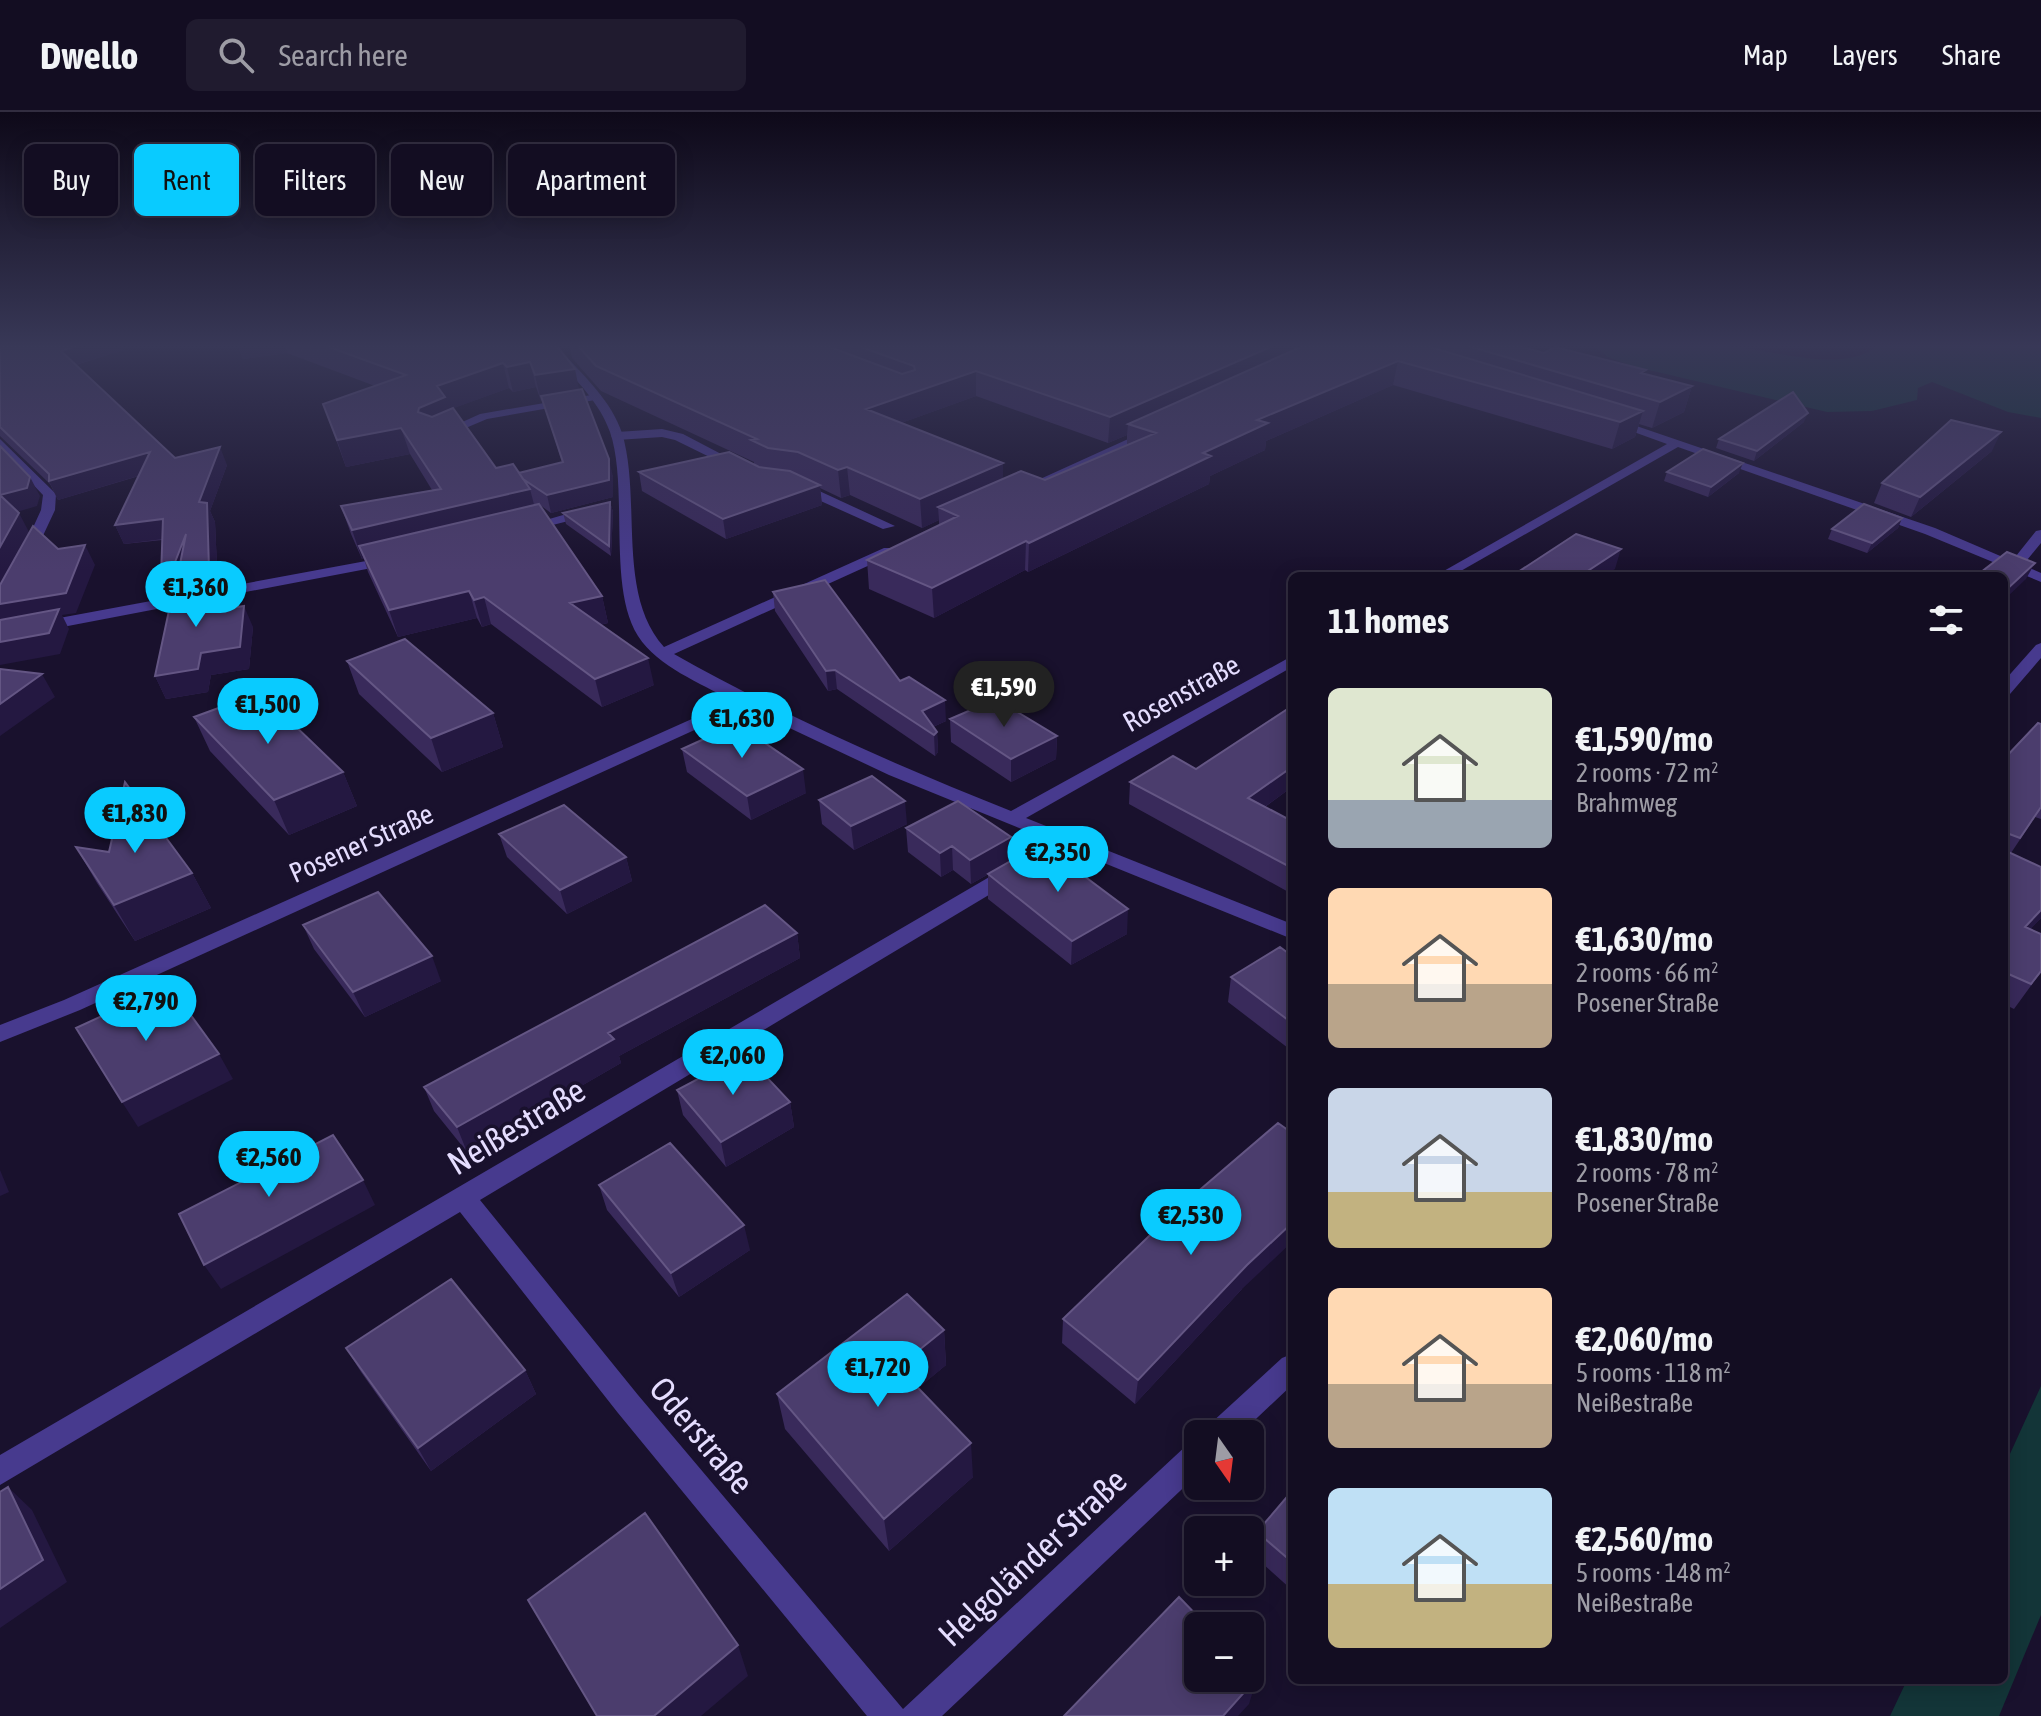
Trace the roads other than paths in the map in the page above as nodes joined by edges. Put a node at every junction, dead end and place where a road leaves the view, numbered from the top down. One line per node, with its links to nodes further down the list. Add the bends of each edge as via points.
1 (472, 421): 6 (street)
2 (609, 421): 5 (street)
3 (1611, 421): 8 (street)
4 (1168, 425): 11 (street)
5 (617, 436): 9 (street, via 679,437); 12 (street)
6 (434, 437)
7 (0, 443): 18 (street, via 50,494 48,510)
8 (1677, 443): 19 (street); 20 (street)
9 (754, 474)
10 (781, 483): 13 (street)
11 (1009, 497)
12 (626, 501): 14 (street); 24 (street, via 635,615)
13 (888, 526)
14 (504, 533)
15 (2041, 534): 19 (street)
16 (907, 543): 24 (street)
17 (410, 556): 22 (street)
18 (22, 564)
19 (2015, 566): 21 (street)
20 (1449, 572)
21 (2041, 578)
22 (0, 634)
23 (2041, 648): 26 (street)
24 (662, 654): 27 (street)
25 (1288, 663): 28 (street, Rosenstraße)
26 (2008, 686)
27 (745, 701): 28 (street); 31 (street, Posener Straße)
28 (1012, 818): 29 (street)
29 (1067, 840): 30 (street); 32 (street, Neißestraße)
30 (1288, 930)
31 (0, 1034)
32 (463, 1197): 36 (street, Neißestraße); 37 (street, Oderstraße)
33 (1288, 1371): 34 (street)
34 (1235, 1420)
35 (1184, 1467): 38 (street, Helgoländer Straße)
36 (0, 1471)
37 (889, 1716)
38 (917, 1716)

